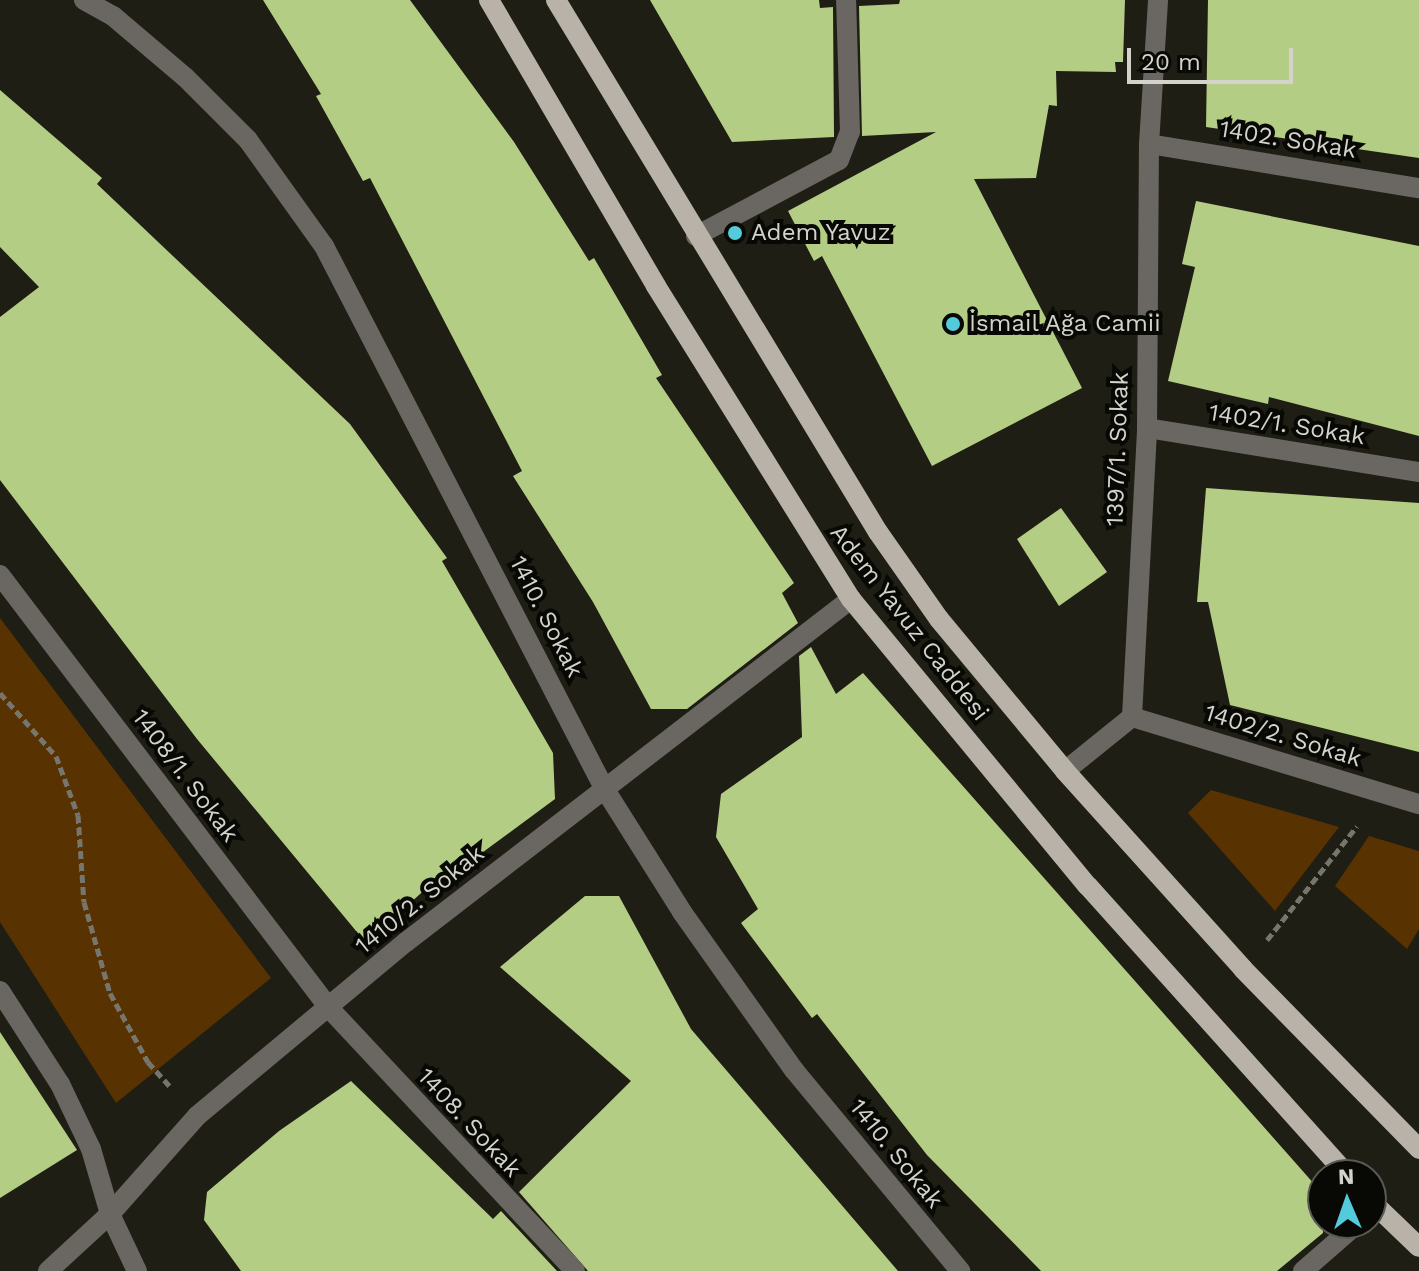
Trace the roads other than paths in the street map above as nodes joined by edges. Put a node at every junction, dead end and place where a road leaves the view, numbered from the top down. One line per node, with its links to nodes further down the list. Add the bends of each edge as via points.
1 (84, 0): 15 (street, 1410. Sokak, via 149,46 248,140 324,246)
2 (489, 0): 12 (main road, Adem Yavuz Caddesi, via 680,326)
3 (556, 0): 8 (main road, Adem Yavuz Caddesi)
4 (846, 0): 8 (street, via 850,132 839,160)
5 (1158, 0): 6 (street, 1397/1. Sokak)
6 (1149, 144): 7 (street, 1402. Sokak); 9 (street, 1397/1. Sokak)
7 (1419, 188)
8 (696, 236): 14 (main road, Adem Yavuz Caddesi, via 878,532 939,619)
9 (1147, 428): 10 (street, 1402/1. Sokak); 13 (street, 1397/1. Sokak)
10 (1419, 472)
11 (0, 575): 18 (street, 1408/1. Sokak)
12 (851, 599): 15 (street, 1410/2. Sokak); 20 (main road, Adem Yavuz Caddesi, via 1097,897)
13 (1132, 717): 14 (street); 16 (street, 1402/2. Sokak)
14 (1065, 771): 19 (main road, Adem Yavuz Caddesi, via 1243,969)
15 (604, 788): 18 (street, 1410/2. Sokak); 28 (street, 1410. Sokak, via 682,912 794,1070)
16 (1419, 804)
17 (0, 991): 21 (street, via 60,1084 91,1149)
18 (329, 1008): 21 (street, 1410/2. Sokak, via 197,1116); 27 (street, 1408. Sokak)
19 (1419, 1149)
20 (1333, 1159)
21 (110, 1214): 25 (street, 1410/2. Sokak); 26 (street)
22 (1387, 1219): 24 (main road)
23 (1340, 1239): 29 (street)
24 (1419, 1247)
25 (48, 1271)
26 (137, 1271)
27 (575, 1271)
28 (960, 1271)
29 (1303, 1271)

